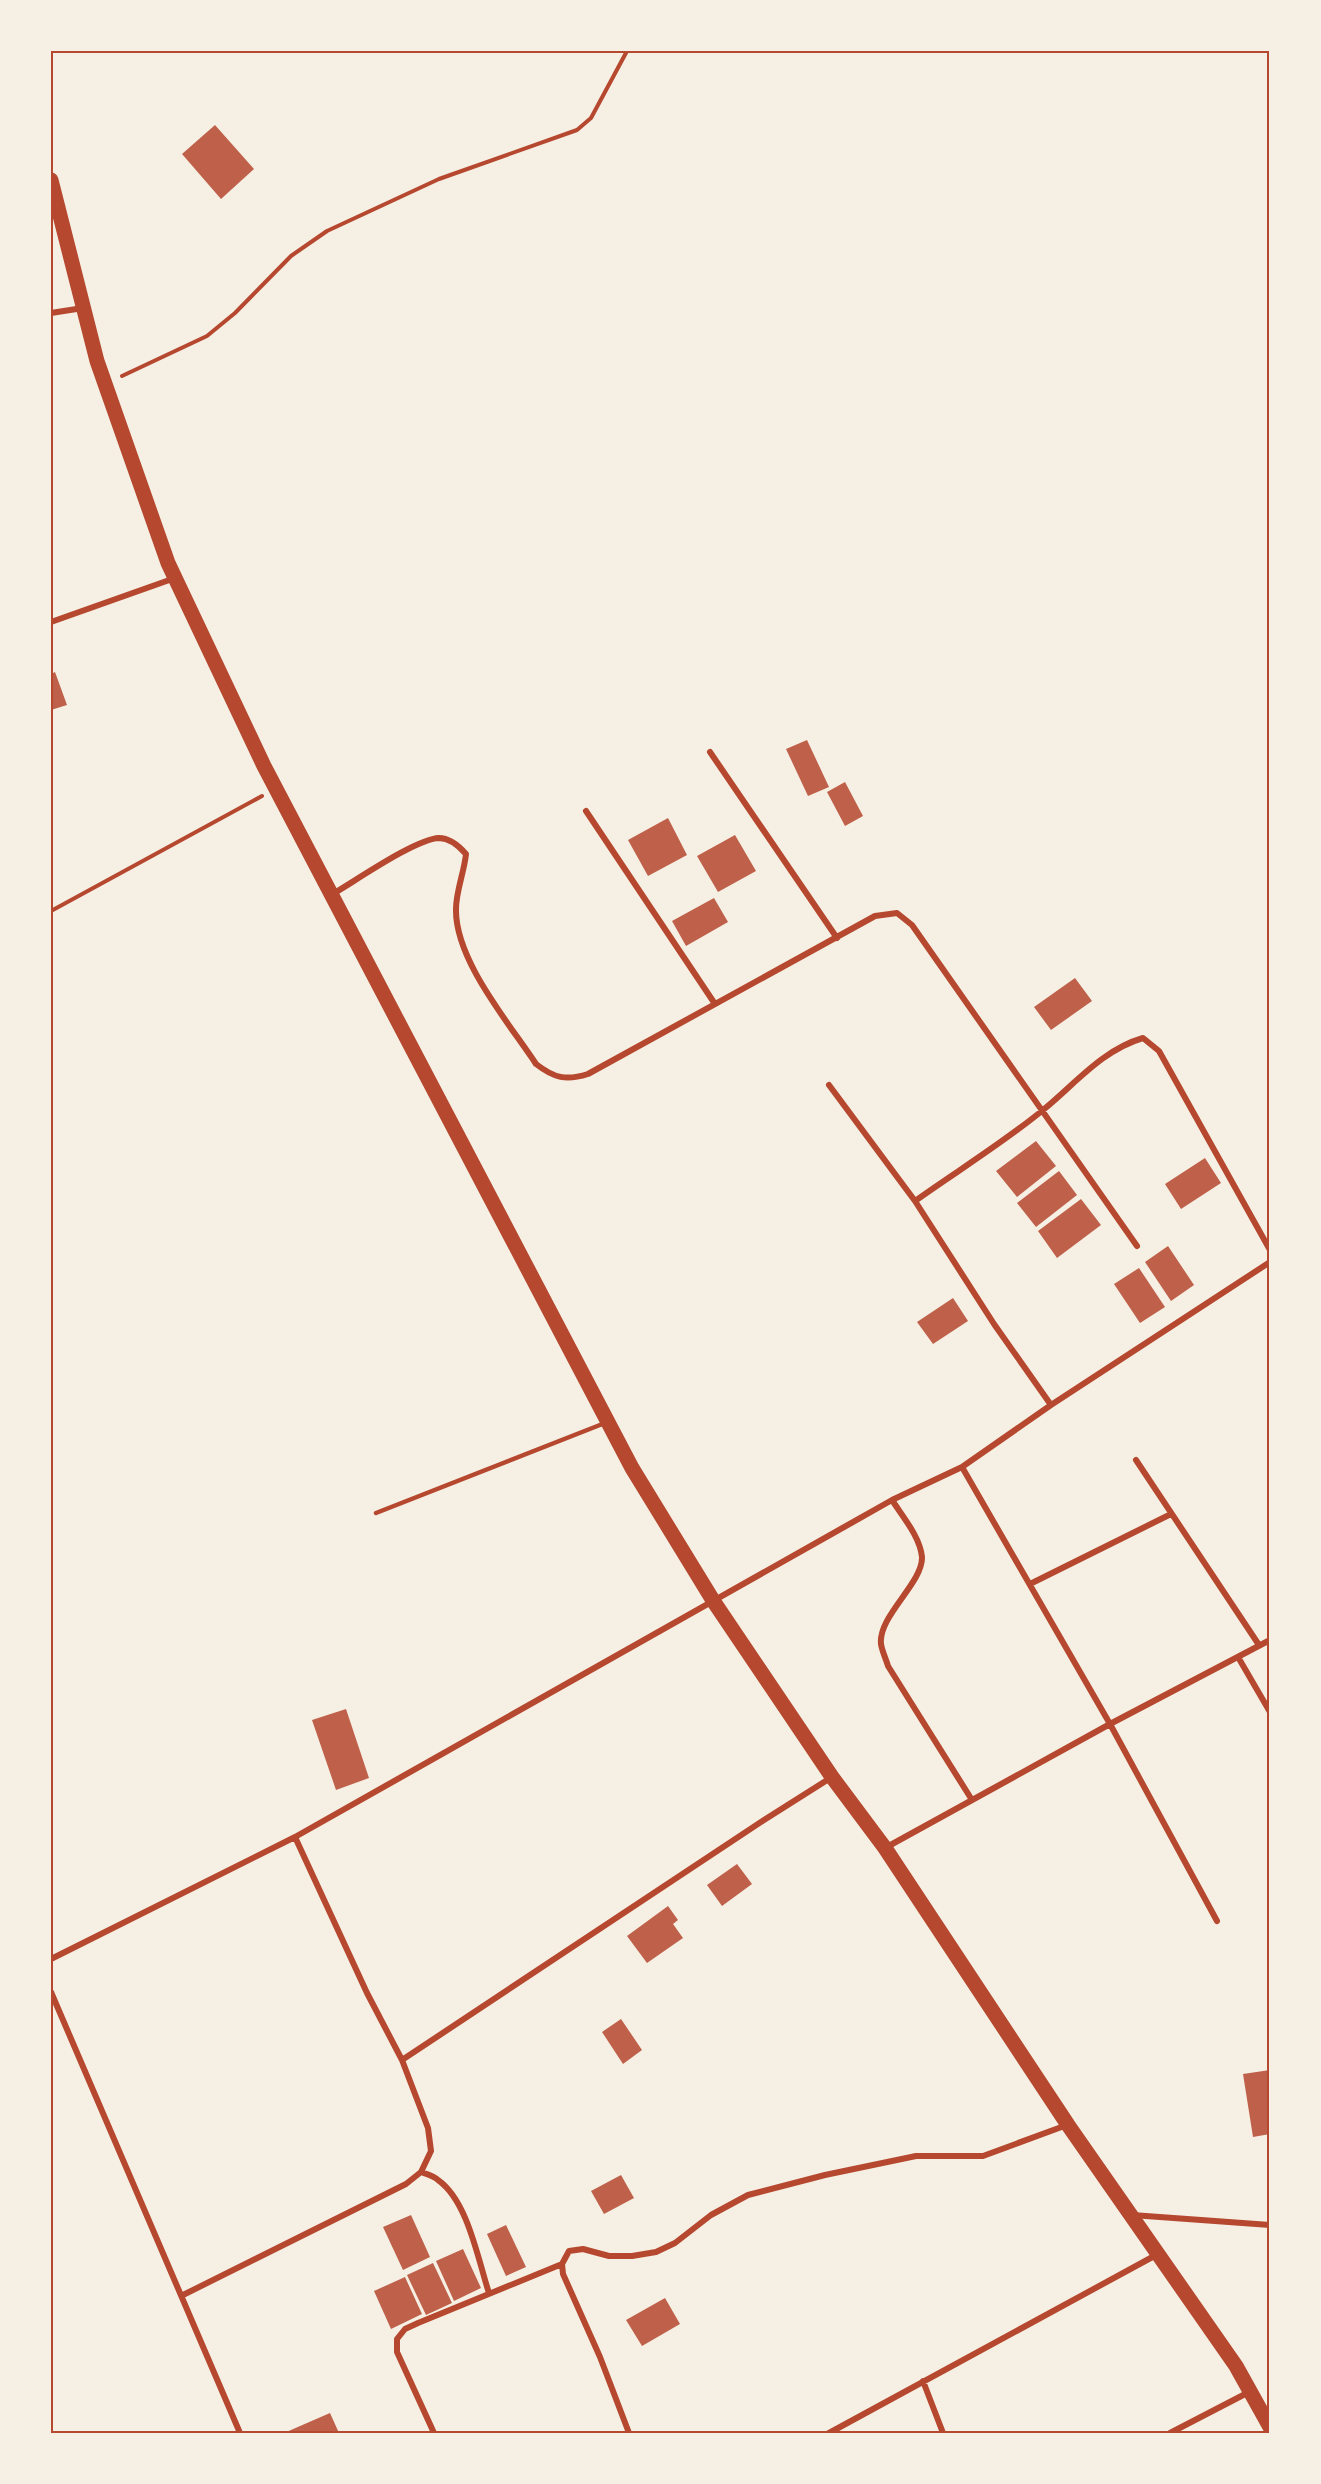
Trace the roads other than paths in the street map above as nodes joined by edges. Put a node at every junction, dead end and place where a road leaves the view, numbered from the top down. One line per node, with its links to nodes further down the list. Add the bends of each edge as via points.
1 (51, 180): 2 (main road)
2 (83, 308): 3 (street); 4 (main road, via 105,384)
3 (51, 313)
4 (175, 578): 5 (street); 8 (main road)
5 (51, 622)
6 (710, 752): 9 (street)
7 (586, 811): 10 (street)
8 (331, 896): 10 (street, via 387,860 429,840 441,838 459,846 466,854 456,906 457,927 465,951 475,973 536,1064 560,1078 588,1074); 18 (main road)
9 (837, 938): 10 (street); 12 (street, via 875,916 897,913 912,925)
10 (715, 1004)
11 (829, 1085): 13 (street)
12 (1042, 1111): 13 (street); 14 (street); 15 (street, via 1108,1054 1143,1038 1159,1051)
13 (915, 1201): 17 (street)
14 (1137, 1246)
15 (1270, 1250)
16 (1270, 1262): 17 (street)
17 (1051, 1405): 20 (street)
18 (608, 1422): 22 (lane); 25 (main road)
19 (1136, 1460): 23 (street)
20 (962, 1467): 21 (street); 24 (street)
21 (892, 1500): 25 (street); 32 (street, via 918,1541 922,1559 915,1578 888,1619 880,1642 888,1666)
22 (376, 1513)
23 (1172, 1514): 24 (street); 27 (street)
24 (1030, 1584): 30 (street)
25 (714, 1602): 31 (main road); 33 (street)
26 (1270, 1640): 27 (street)
27 (1259, 1646): 28 (street)
28 (1238, 1657): 29 (street); 30 (street)
29 (1270, 1712)
30 (1110, 1724): 32 (street); 35 (street)
31 (832, 1777): 34 (main road); 38 (street)
32 (972, 1800): 34 (street)
33 (295, 1837): 36 (street); 38 (street)
34 (885, 1848): 39 (main road)
35 (1217, 1921)
36 (51, 1959)
37 (51, 1992): 46 (street)
38 (402, 2060): 40 (street, via 428,2128 431,2151)
39 (1068, 2125): 41 (main road); 44 (street, via 982,2156 916,2156 748,2195 656,2252 609,2256 576,2249 568,2251)
40 (422, 2172): 45 (street, via 438,2179 462,2210); 46 (street, via 406,2184)
41 (1132, 2215): 42 (street); 43 (main road)
42 (1270, 2225)
43 (1158, 2254): 47 (street); 48 (main road)
44 (561, 2264): 45 (street); 52 (street)
45 (489, 2294): 51 (street, via 405,2329 397,2339 397,2352)
46 (183, 2295): 50 (street)
47 (923, 2381): 53 (street); 54 (street)
48 (1251, 2391): 49 (main road); 55 (street)
49 (1270, 2424)
50 (240, 2433)
51 (434, 2433)
52 (629, 2433)
53 (829, 2433)
54 (943, 2433)
55 (1170, 2433)

